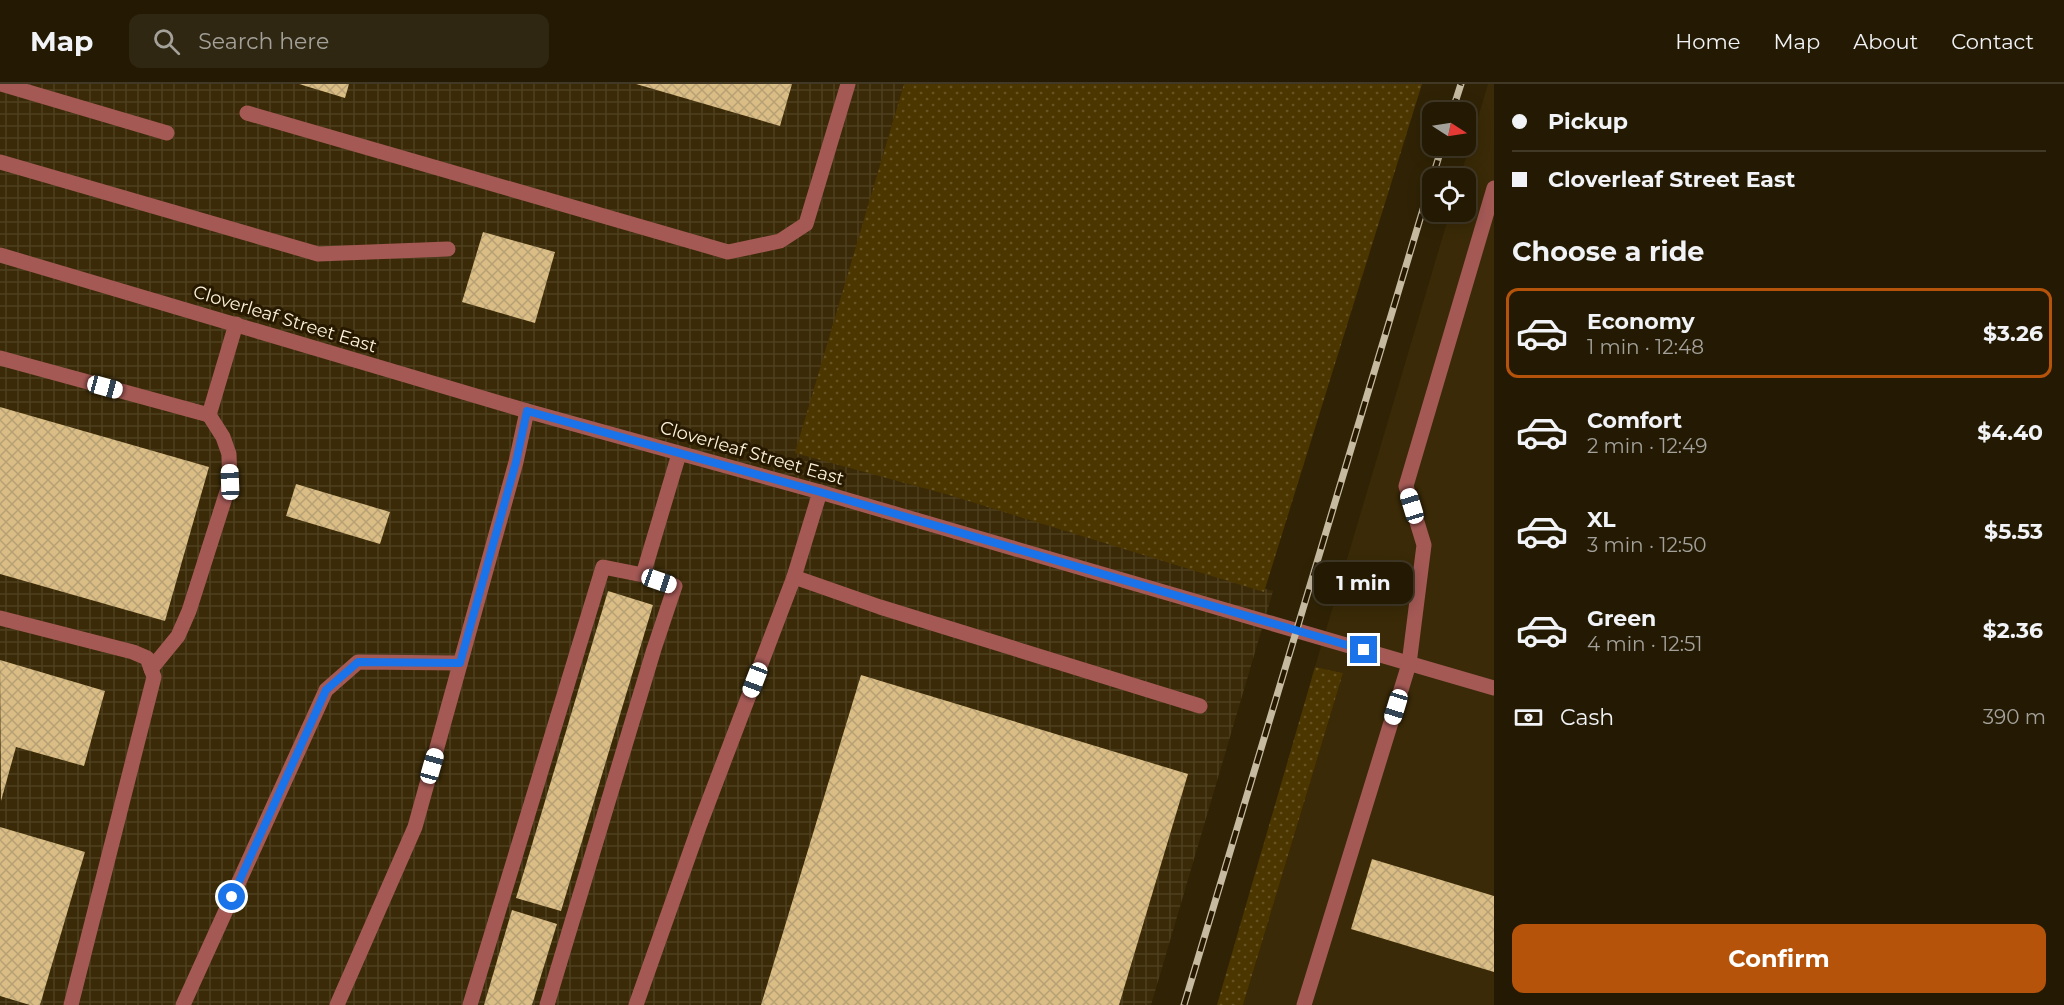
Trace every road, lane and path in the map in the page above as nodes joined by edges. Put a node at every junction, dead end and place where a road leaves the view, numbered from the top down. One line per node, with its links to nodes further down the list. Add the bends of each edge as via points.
1 (1, 84): 4 (street)
2 (848, 84): 3 (street, via 806,224 780,242 728,252)
3 (247, 113)
4 (166, 133)
5 (0, 162): 7 (street, via 318,254)
6 (1494, 188): 19 (street, via 1406,486 1424,545)
7 (448, 249)
8 (0, 255): 9 (street, Cloverleaf Street East)
9 (236, 324): 11 (street, Cloverleaf Street East); 12 (street)
10 (0, 358): 12 (street)
11 (527, 411): 13 (street, Cloverleaf Street East); 18 (street)
12 (209, 415): 20 (street, via 224,437 230,482 189,611 178,636)
13 (679, 454): 14 (street, Cloverleaf Street East); 15 (street)
14 (820, 492): 16 (street); 19 (street, Cloverleaf Street East)
15 (643, 575): 26 (street, via 603,567); 27 (street, via 675,586)
16 (794, 577): 22 (street); 28 (street)
17 (0, 618): 20 (street, via 133,652 147,658)
18 (460, 663): 24 (street, via 358,662 326,690); 25 (street, via 415,827)
19 (1409, 664): 21 (street, Cloverleaf Street East); 29 (street)
20 (151, 669): 23 (street, via 154,677)
21 (1494, 688)
22 (1200, 706)
23 (71, 1005)
24 (183, 1005)
25 (337, 1005)
26 (470, 1005)
27 (548, 1005)
28 (636, 1005)
29 (1304, 1005)

